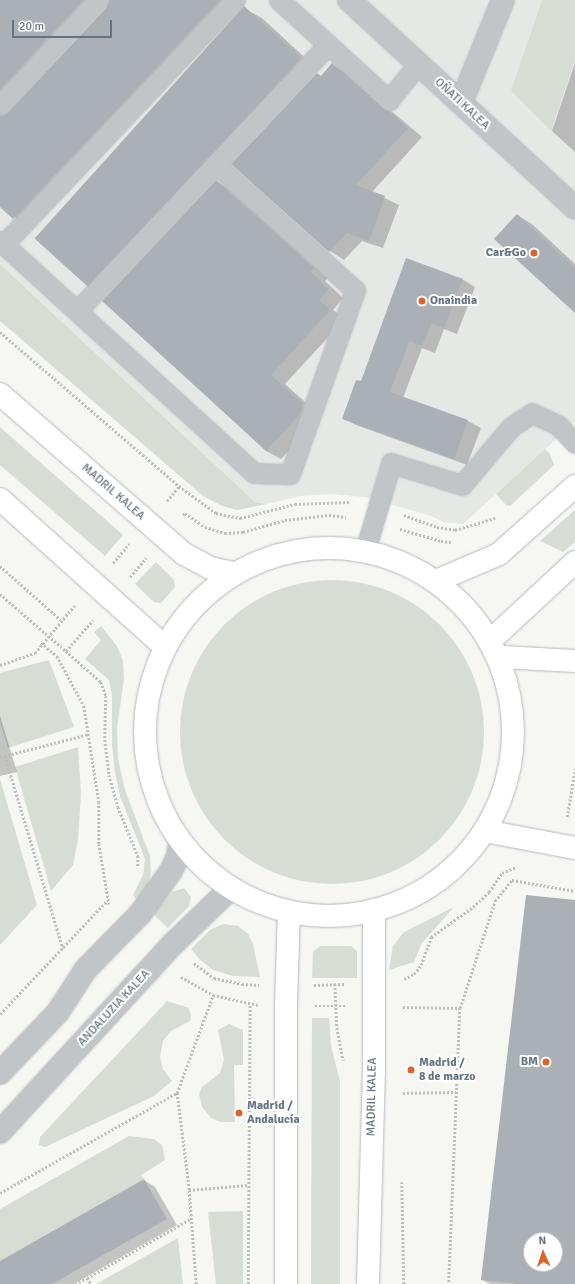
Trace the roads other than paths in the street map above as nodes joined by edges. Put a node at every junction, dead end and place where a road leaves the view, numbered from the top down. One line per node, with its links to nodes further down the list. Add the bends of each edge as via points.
1 (98, 0): 9 (lane)
2 (235, 0): 12 (lane)
3 (279, 0): 6 (lane)
4 (349, 0): 7 (street, OÑATI KALEA)
5 (503, 0): 8 (street)
6 (328, 45): 7 (lane, via 389,100); 10 (lane)
7 (418, 64): 8 (street, OÑATI KALEA)
8 (461, 103): 11 (street, OÑATI KALEA)
9 (0, 106)
10 (215, 164): 13 (lane); 13 (lane, via 355,290 290,474 254,473)
11 (575, 208)
12 (2, 243): 13 (lane)
13 (77, 312)
14 (0, 394): 20 (main road, MADRIL KALEA, via 184,554 210,568)
15 (575, 443): 18 (lane, via 558,426 532,413 511,427 462,485 391,463)
16 (575, 486): 21 (main road, via 499,554)
17 (0, 499): 22 (main road)
18 (365, 551): 20 (main road, via 320,548 276,555); 21 (main road, via 402,562)
19 (575, 562): 23 (main road)
20 (234, 573): 22 (main road, via 194,605)
21 (436, 581): 23 (main road, via 466,608)
22 (165, 647): 26 (main road, via 152,678 145,712 145,746 151,779 162,811)
23 (496, 649): 24 (main road); 25 (main road, via 512,707 513,750 504,793)
24 (575, 661)
25 (485, 831): 27 (main road); 29 (main road, via 463,859 437,882 407,899)
26 (180, 841): 28 (main road, via 203,867); 31 (street, via 178,856 171,870 140,914 86,969 58,1012)
27 (575, 848)
28 (231, 888): 30 (main road); 32 (street, ANDALUZIA KALEA, via 158,960)
29 (374, 910): 30 (main road, via 332,916); 34 (main road, MADRIL KALEA, via 374,1072)
30 (289, 912): 33 (main road, via 286,1005)
31 (0, 1073)
32 (0, 1132)
33 (286, 1284)
34 (368, 1284)

